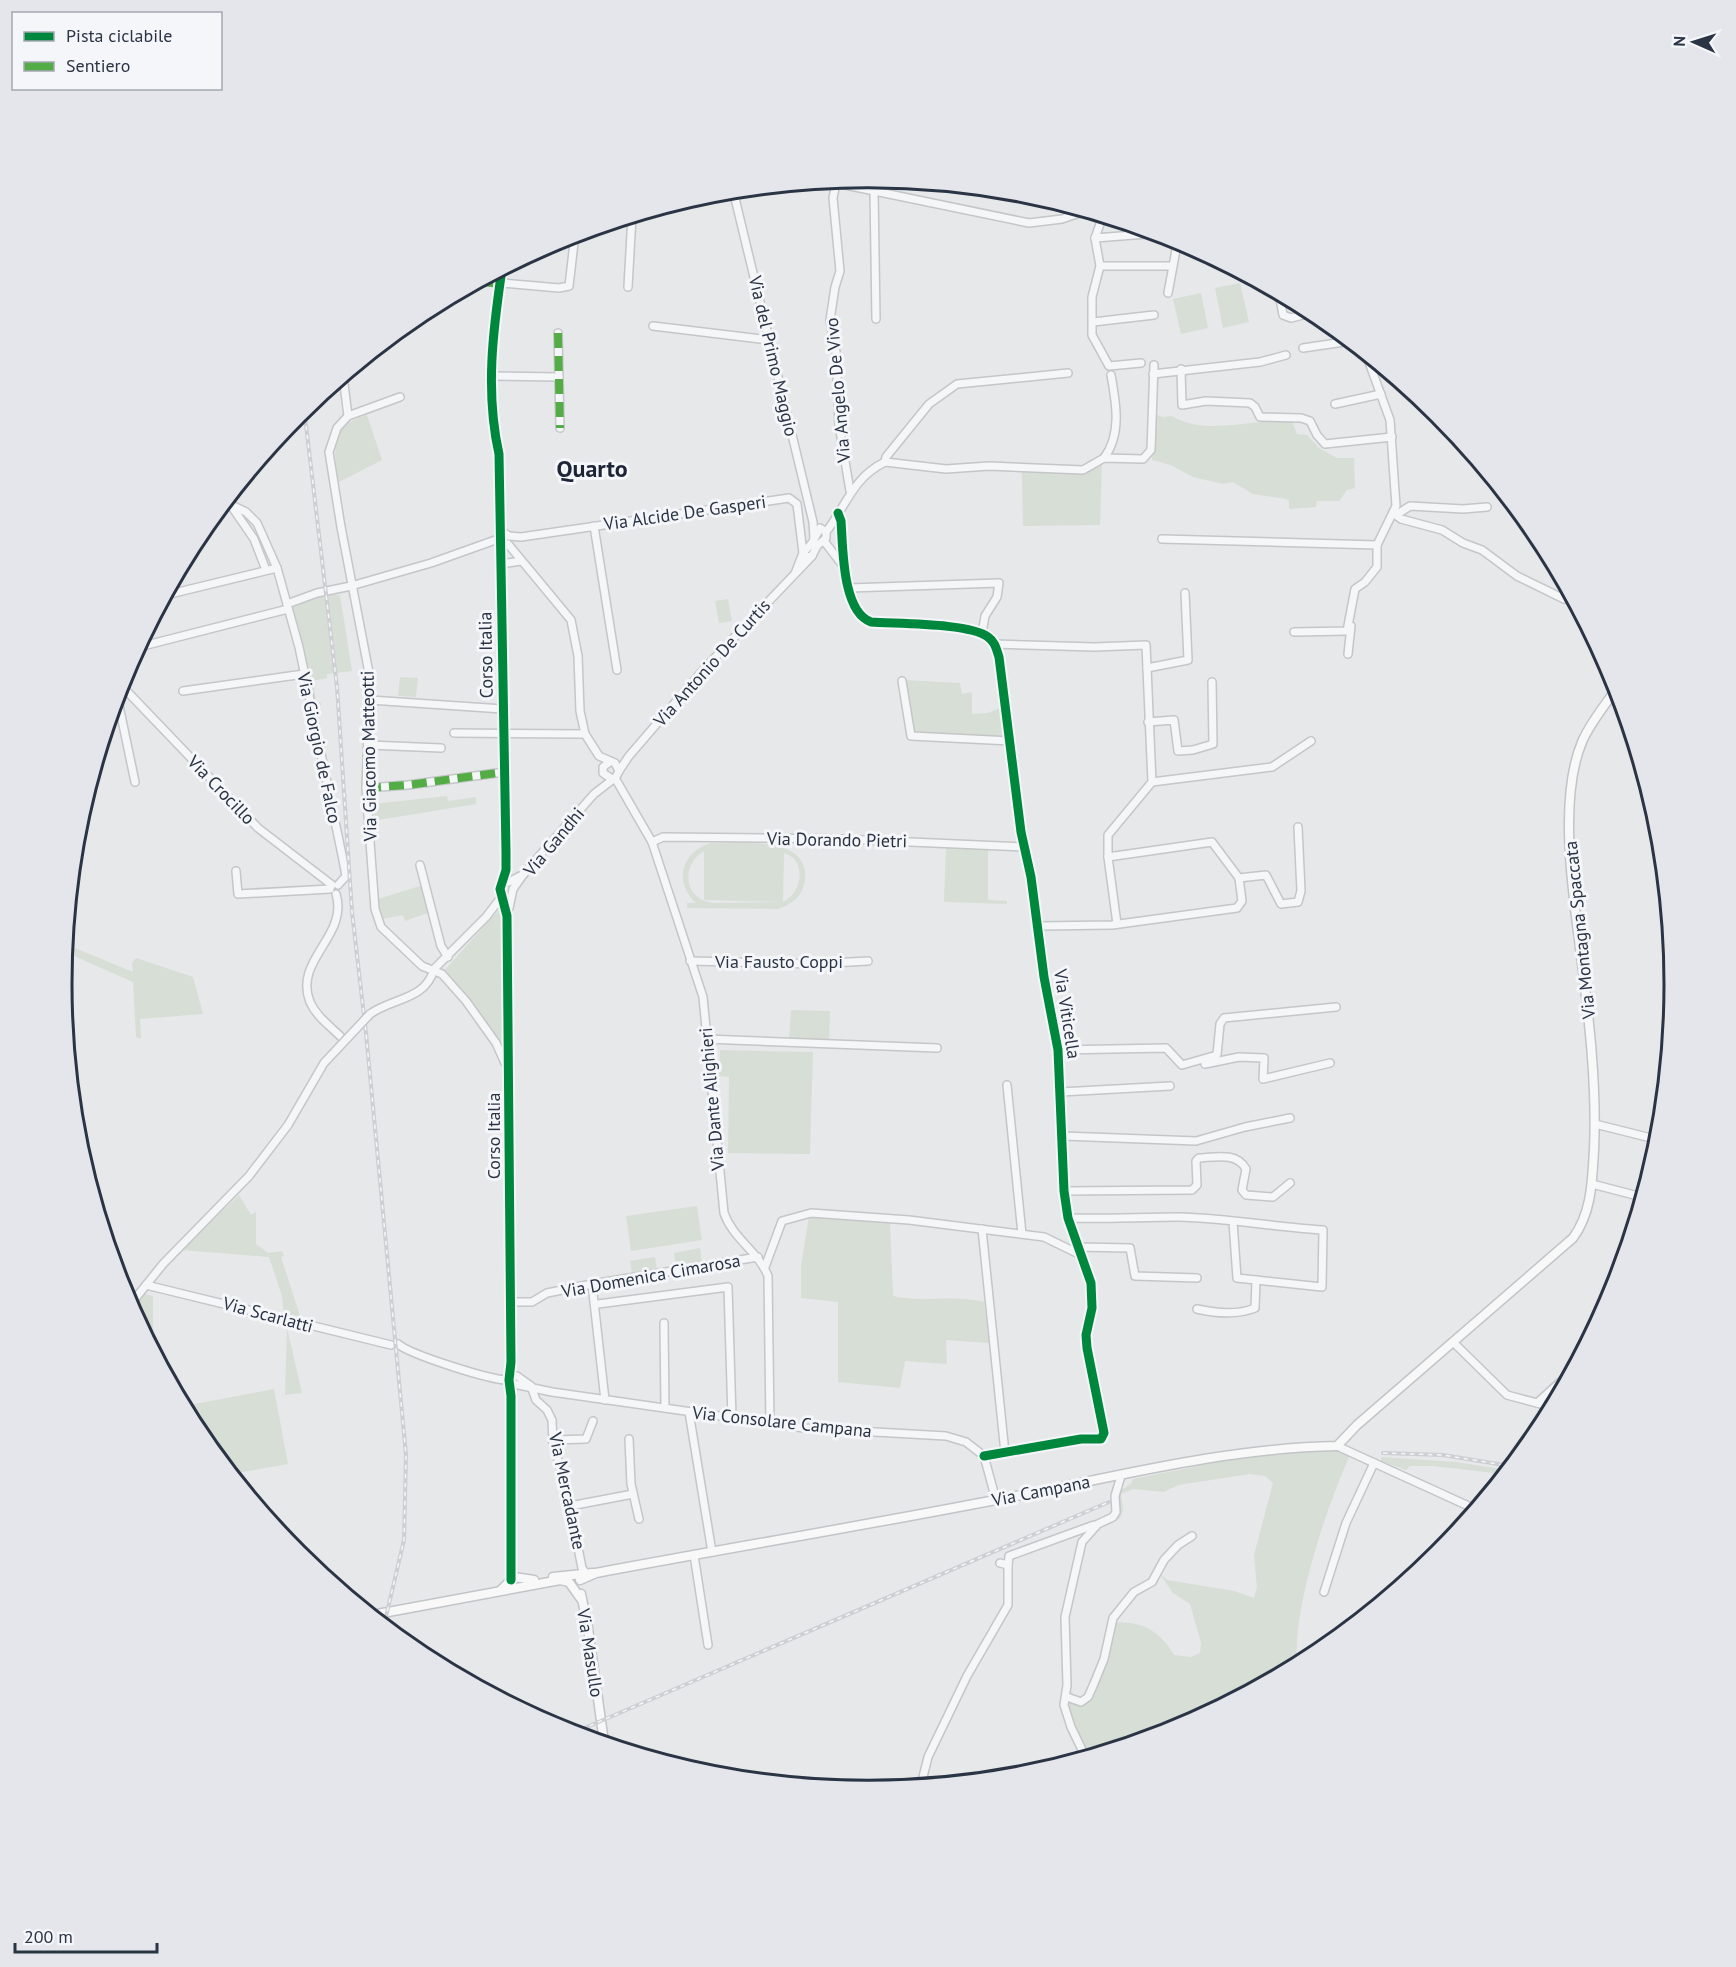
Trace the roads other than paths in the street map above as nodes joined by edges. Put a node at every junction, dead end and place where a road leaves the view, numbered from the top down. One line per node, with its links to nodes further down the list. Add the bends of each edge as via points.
1 (860, 188): 3 (street)
2 (835, 189): 48 (street, Via Angelo De Vivo, via 840,271 830,320 836,352 839,425)
3 (874, 191): 5 (street, via 1011,221 1052,221); 22 (street)
4 (735, 199): 26 (street, Via del Primo Maggio)
5 (1073, 215)
6 (1099, 223): 9 (street)
7 (632, 224): 17 (street)
8 (1137, 235): 9 (street)
9 (1095, 238): 12 (street)
10 (574, 244): 16 (street, via 569,286)
11 (1176, 249): 18 (street)
12 (1100, 266): 13 (street); 23 (street, via 1092,297)
13 (1169, 266)
14 (501, 278): 16 (street, Corso Italia)
15 (491, 283): 16 (street)
16 (500, 284): 37 (street, Corso Italia)
17 (628, 287)
18 (1168, 293)
19 (1281, 303): 21 (street, via 1283,315)
20 (1154, 315): 23 (street)
21 (1300, 316)
22 (876, 319)
23 (1093, 322): 30 (street, via 1095,343 1109,366)
24 (653, 326): 26 (street)
25 (558, 333): 38 (street)
26 (769, 340): 54 (street, Via del Primo Maggio)
27 (1340, 343): 28 (street)
28 (1303, 348)
29 (1286, 355): 33 (street, via 1260,362)
30 (1142, 363)
31 (1154, 366): 35 (street)
32 (1371, 367): 40 (street)
33 (1181, 369): 35 (street); 45 (street, via 1182,405 1206,401 1250,404 1260,417 1310,421 1325,444)
34 (1068, 373): 47 (street, via 957,384 930,404)
35 (1153, 374): 46 (street, via 1148,456)
36 (1111, 375): 46 (street, via 1117,421 1111,449)
37 (491, 376): 38 (street); 57 (street, Corso Italia)
38 (560, 377): 44 (street)
39 (344, 384): 43 (street)
40 (1381, 394): 42 (street); 45 (street)
41 (400, 397): 43 (street)
42 (1335, 404)
43 (348, 416): 72 (street, Via Giacomo Matteotti, via 337,428 330,452)
44 (560, 428)
45 (1392, 436): 51 (street)
46 (1104, 458): 47 (street, via 1083,470 989,466 946,469)
47 (885, 462): 48 (street)
48 (850, 491): 53 (street)
49 (231, 506): 52 (street, Via Giorgio de Falco)
50 (1488, 507): 51 (street, via 1410,506)
51 (1395, 514): 62 (street); 76 (street, via 1442,530 1482,550 1517,576)
52 (243, 515): 68 (street, Via Giorgio de Falco, via 262,529); 69 (street, Via Giorgio de Falco)
53 (836, 515): 56 (street, Via Antonio De Curtis); 64 (street, via 841,521)
54 (813, 522): 56 (street); 60 (street, Via del Primo Maggio)
55 (594, 526): 57 (street, Via Alcide De Gasperi); 59 (street, Via Alcide De Gasperi, via 789,498 796,504); 84 (street)
56 (823, 530): 60 (street, Via Antonio De Curtis); 61 (street, Via Antonio De Curtis)
57 (505, 538): 66 (street); 67 (street, Corso Italia); 72 (street, Via Alcide De Gasperi)
58 (1162, 538): 62 (street)
59 (802, 539): 60 (street, via 806,544); 63 (street, Via Alcide De Gasperi)
60 (813, 541): 63 (street, Via Antonio De Curtis)
61 (824, 542): 64 (street); 65 (street, Via Antonio De Curtis)
62 (1377, 545): 71 (street, via 1377,567)
63 (803, 553): 65 (street, via 805,557); 70 (street, Via Antonio De Curtis)
64 (839, 553): 73 (street)
65 (812, 556): 70 (street, Via Antonio De Curtis)
66 (519, 558): 67 (street); 96 (street, via 571,620)
67 (501, 560): 92 (street, Corso Italia)
68 (277, 568): 69 (street); 77 (street, Via Giorgio de Falco)
69 (266, 570): 74 (street)
70 (795, 571): 103 (street, Via Antonio De Curtis)
71 (1360, 585): 78 (street, via 1355,590 1347,631); 82 (street)
72 (351, 586): 77 (street, Via Alcide De Gasperi, via 317,593); 91 (street, Via Giacomo Matteotti, via 370,678)
73 (849, 588): 79 (street, via 856,610 867,620); 79 (street, via 999,583)
74 (175, 593)
75 (1185, 593): 83 (street, via 1188,660)
76 (1564, 599)
77 (287, 606): 80 (street); 85 (street, Via Giorgio de Falco)
78 (1294, 632)
79 (982, 633): 81 (street)
80 (148, 644)
81 (995, 644): 83 (street, via 1095,648 1146,645); 98 (street, Via Viticella)
82 (1348, 654)
83 (1147, 668): 94 (street)
84 (617, 670)
85 (304, 674): 88 (street); 120 (street, Via Giorgio de Falco, via 346,876)
86 (902, 681): 98 (street, via 911,736)
87 (1212, 682): 94 (street, via 1213,744 1178,751 1174,720)
88 (183, 691)
89 (128, 692): 120 (street, Via Crocillo, via 258,828)
90 (1610, 698): 143 (main road, Via Montagna Spaccata, via 1582,741 1569,836 1590,1034)
91 (370, 700): 92 (street); 100 (street, Via Giacomo Matteotti)
92 (503, 709): 97 (street, Corso Italia)
93 (120, 712): 109 (street)
94 (1148, 722): 110 (street)
95 (454, 733): 97 (street)
96 (585, 734): 97 (street); 102 (street)
97 (504, 735): 107 (street, Corso Italia)
98 (1011, 741): 115 (street, Via Viticella)
99 (1311, 741): 110 (street, via 1272,767)
100 (369, 746): 101 (street); 111 (street, Via Giacomo Matteotti)
101 (441, 748)
102 (599, 756): 104 (street); 105 (street)
103 (629, 756): 104 (street, Via Antonio De Curtis); 106 (street, Via Antonio De Curtis)
104 (611, 762): 105 (street); 106 (street)
105 (603, 771): 108 (street); 112 (street, Via Gandhi)
106 (619, 771): 108 (street, Via Antonio De Curtis)
107 (504, 772): 111 (street); 121 (street, Corso Italia)
108 (614, 778): 112 (street, Via Gandhi); 114 (street, Via Dante Alighieri)
109 (135, 782)
110 (1152, 782): 116 (street, via 1110,831)
111 (366, 788): 130 (street, Via Giacomo Matteotti, via 378,923 422,966)
112 (594, 794): 121 (street, Via Gandhi, via 524,874)
113 (1298, 827): 119 (street, via 1298,902 1281,904 1266,875)
114 (652, 843): 115 (street, Via Dorando Pietri, via 663,837); 128 (street, Via Dante Alighieri)
115 (1024, 847): 126 (street, Via Viticella)
116 (1108, 856): 119 (street, via 1209,841); 125 (street)
117 (420, 865): 127 (street, via 441,946)
118 (236, 871): 120 (street, via 238,894)
119 (1239, 878): 125 (street, via 1242,901 1237,908)
120 (334, 888): 132 (street, via 338,918 308,973 309,996 315,1009)
121 (506, 889): 122 (street); 123 (street, Corso Italia); 124 (street)
122 (492, 909): 123 (street); 124 (street)
123 (506, 913): 136 (street, Corso Italia)
124 (482, 920): 127 (street)
125 (1117, 924): 126 (street)
126 (1039, 926): 135 (street, Via Viticella)
127 (448, 957): 130 (street)
128 (690, 961): 129 (street, Via Fausto Coppi); 133 (street, Via Dante Alighieri, via 703,997)
129 (868, 961)
130 (434, 969): 132 (street, bridge, via 412,997 382,1006); 136 (street, Via Giacomo Matteotti, via 466,1002 496,1043 505,1063)
131 (1336, 1007): 138 (street, via 1224,1018 1217,1055)
132 (344, 1040): 161 (street, bridge, via 324,1063 288,1125 255,1168)
133 (706, 1040): 134 (street); 156 (street, Via Dante Alighieri, via 724,1213 733,1233)
134 (938, 1048)
135 (1058, 1050): 138 (street, via 1160,1047 1170,1050); 141 (street, Via Viticella)
136 (510, 1063): 163 (street, Corso Italia)
137 (1330, 1063): 138 (street, via 1263,1079 1264,1058 1239,1058 1184,1068)
138 (1182, 1065)
139 (1007, 1085): 153 (street)
140 (1170, 1086): 141 (street)
141 (1061, 1092): 144 (street, Via Viticella)
142 (1290, 1118): 144 (street, via 1196,1141)
143 (1595, 1124): 145 (street); 147 (main road, Via Montagna Spaccata)
144 (1063, 1136): 148 (street, Via Viticella)
145 (1649, 1138)
146 (1290, 1183): 148 (street, via 1274,1197 1246,1195 1242,1190 1246,1169 1240,1160 1214,1157 1196,1161 1197,1185 1192,1190)
147 (1592, 1184): 149 (street); 167 (main road, Via Montagna Spaccata, via 1588,1211 1573,1238)
148 (1064, 1191): 150 (street, Via Viticella)
149 (1635, 1195)
150 (1068, 1218): 151 (street, via 1180,1217); 154 (street, Via Viticella)
151 (1233, 1222): 159 (street, via 1237,1278); 159 (street, via 1323,1230 1322,1287)
152 (982, 1229): 153 (street); 157 (street, via 887,1218 797,1215 782,1221); 182 (street)
153 (1022, 1234): 155 (street, via 1053,1240)
154 (1078, 1247): 155 (street, Via Viticella); 158 (street, via 1130,1248 1135,1276)
155 (1081, 1255): 182 (street, Via Viticella, via 1091,1283 1087,1348 1103,1436)
156 (758, 1257): 157 (street, Via Dante Alighieri); 160 (street, Via Domenica Cimarosa)
157 (765, 1267): 178 (street, Via Dante Alighieri, via 770,1317)
158 (1197, 1278)
159 (1256, 1280): 165 (street, via 1255,1308 1246,1312)
160 (592, 1284): 163 (street, Via Domenica Cimarosa, via 547,1293 532,1302); 171 (street)
161 (146, 1285): 162 (street); 168 (street, Via Scarlatti, via 397,1346)
162 (137, 1297)
163 (510, 1302): 168 (street, Corso Italia)
164 (598, 1304): 176 (street, via 728,1287)
165 (1197, 1309)
166 (664, 1323): 174 (street)
167 (1454, 1343): 172 (street, via 1507,1395); 181 (main road, Via Montagna Spaccata)
168 (513, 1381): 169 (street, Via Consolare Campana); 198 (street, Corso Italia, via 511,1562)
169 (531, 1386): 171 (street, Via Consolare Campana); 180 (street, Via Mercadante, via 536,1400 552,1420)
170 (1553, 1388): 172 (street)
171 (605, 1400): 174 (street, Via Consolare Campana)
172 (1537, 1403): 173 (street)
173 (1543, 1405)
174 (664, 1408): 175 (street, Via Consolare Campana)
175 (689, 1412): 176 (street, Via Consolare Campana); 193 (street)
176 (732, 1418): 178 (street, Via Consolare Campana)
177 (593, 1421): 180 (street, via 586,1439)
178 (770, 1424): 183 (street, Via Consolare Campana, via 946,1436 966,1442)
179 (629, 1439): 186 (street)
180 (553, 1440): 188 (street, Via Mercadante)
181 (1337, 1446): 184 (street, Via Campana); 185 (main road, Via Campana, via 1280,1447)
182 (1005, 1453): 183 (street, Via Viticella)
183 (984, 1456): 187 (street)
184 (1374, 1463): 189 (street, Via Campana); 199 (street, via 1346,1523)
185 (1120, 1476): 187 (main road, Via Campana); 191 (street, via 1116,1512)
186 (633, 1494): 188 (street); 190 (street)
187 (996, 1500): 193 (main road, Via Campana)
188 (570, 1506): 197 (street, Via Mercadante)
189 (1468, 1506)
190 (639, 1519)
191 (1098, 1524): 196 (street, via 1009,1556); 202 (street, via 1082,1542 1069,1594 1064,1640)
192 (1192, 1536): 202 (street, via 1178,1545 1152,1582 1134,1592 1113,1618 1104,1659 1088,1697 1081,1702)
193 (712, 1552): 194 (main road, Via Campana)
194 (694, 1555): 197 (main road, Via Campana); 201 (street)
195 (1000, 1563): 196 (street)
196 (1008, 1565): 205 (street, via 1008,1605 928,1757)
197 (577, 1577): 198 (main road, Via Campana); 203 (main road, Via Masullo)
198 (515, 1583): 200 (main road, via 501,1590)
199 (1324, 1592)
200 (381, 1613)
201 (708, 1645)
202 (1067, 1697): 204 (street, via 1064,1705)
203 (603, 1734)
204 (1082, 1750)
205 (923, 1778)

